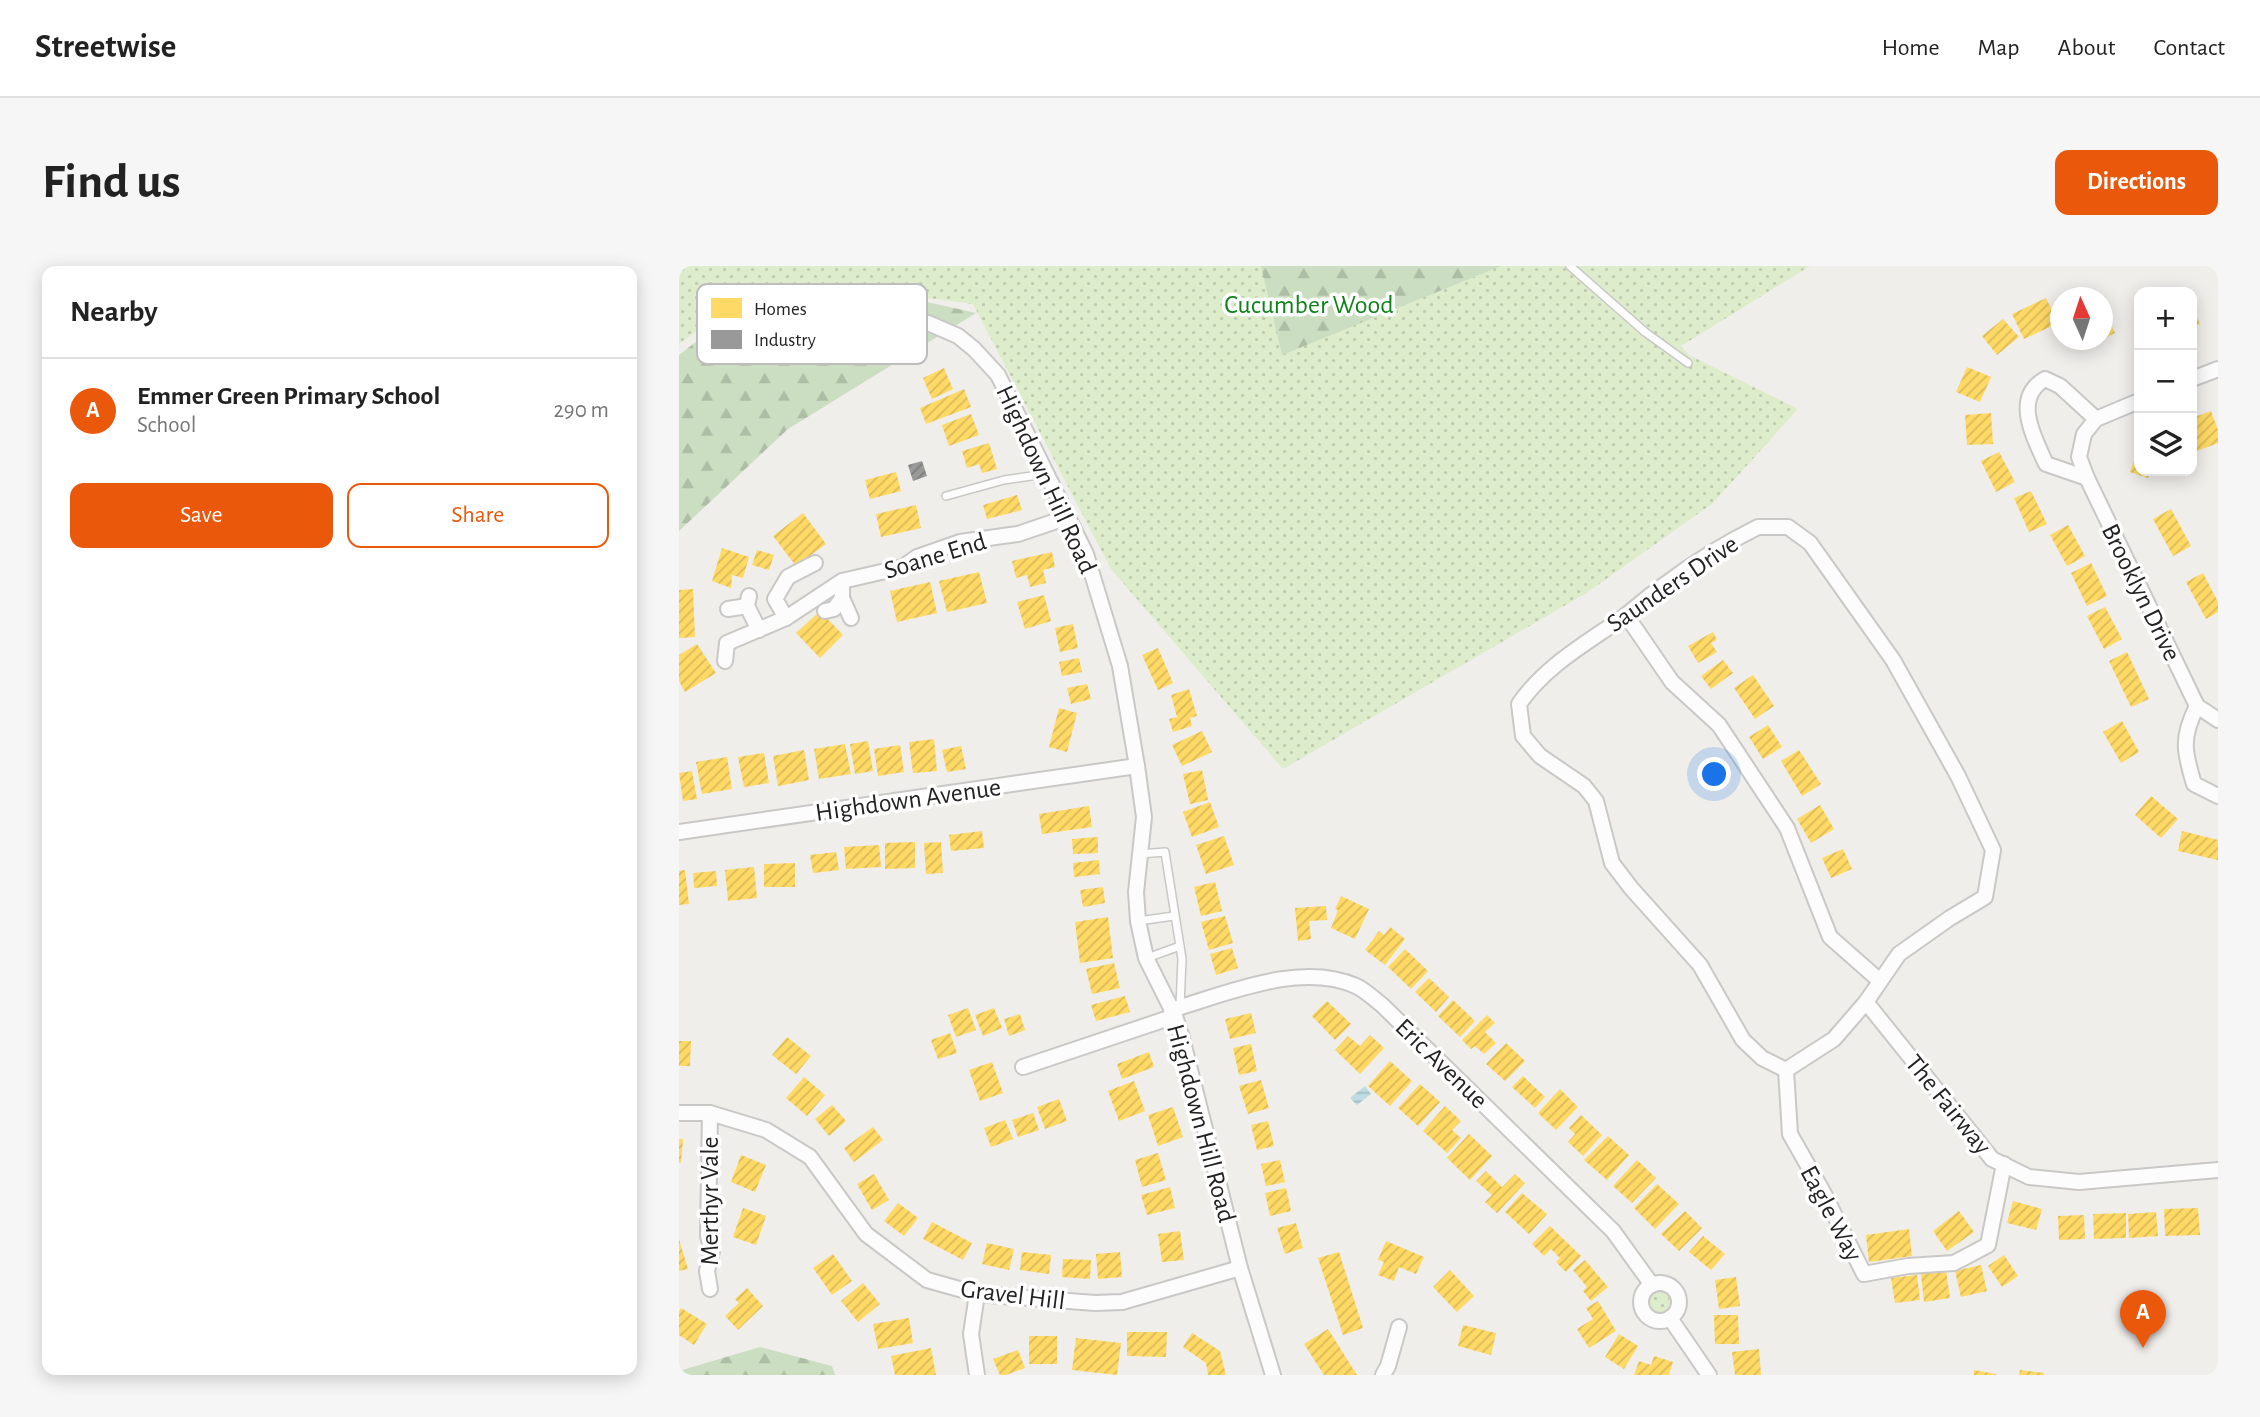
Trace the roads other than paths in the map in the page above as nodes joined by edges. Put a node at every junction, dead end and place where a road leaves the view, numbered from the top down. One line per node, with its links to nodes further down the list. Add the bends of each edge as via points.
1 (1570, 266): 3 (lane)
2 (927, 323): 8 (street, Highdown Hill Road, via 958,336 998,375)
3 (1688, 363)
4 (2218, 369): 5 (street)
5 (2197, 377)
6 (2134, 403): 7 (street)
7 (2096, 419): 9 (street, Brooklyn Drive, via 2084,434 2079,457); 9 (street, via 2060,386 2045,379 2034,386 2027,402 2031,432 2046,464)
8 (1045, 474): 10 (lane); 11 (street, Highdown Hill Road)
9 (2087, 478): 22 (street, Brooklyn Drive)
10 (946, 496)
11 (1068, 517): 13 (street, Soane End, via 1018,534 960,542 917,557 903,567); 24 (street, Highdown Hill Road, via 1086,554 1120,666)
12 (815, 563): 18 (street, via 788,577 775,599)
13 (842, 582): 14 (street); 18 (street, Soane End)
14 (842, 598): 16 (street, via 834,609); 19 (street)
15 (728, 609): 20 (street, via 748,601)
16 (825, 611)
17 (1626, 615): 32 (street, via 1672,682 1719,725 1787,828 1830,937); 32 (street, Saunders Drive, via 1721,546 1758,527 1788,527 1810,543 1893,660 1993,850 1985,897 1899,954); 36 (street, Saunders Drive, via 1532,686 1519,704 1523,736 1540,756 1584,786 1596,801 1612,863 1700,965 1743,1040 1762,1058)
18 (786, 618): 20 (street, Soane End)
19 (851, 618)
20 (759, 630): 21 (street, Soane End, via 727,643)
21 (725, 661)
22 (2197, 706): 23 (street); 25 (street, via 2187,726 2185,754 2194,784)
23 (2218, 720)
24 (1137, 766): 26 (street, Highdown Avenue); 27 (street, Highdown Hill Road, via 1144,817)
25 (2218, 796)
26 (679, 832)
27 (1139, 854): 28 (lane, via 1165,852); 29 (street, Highdown Hill Road)
28 (1174, 916): 29 (lane); 30 (lane)
29 (1138, 921): 31 (street, Highdown Hill Road)
30 (1180, 946): 31 (lane); 34 (lane)
31 (1146, 958): 34 (street, Highdown Hill Road)
32 (1880, 981): 33 (street, Saunders Drive)
33 (1866, 1002): 36 (street, Saunders Drive, via 1834,1039); 39 (street, The Fairway, via 1992,1159)
34 (1175, 1011): 35 (street, Eric Avenue); 41 (street, Highdown Hill Road); 42 (street, Eric Avenue, via 1285,978 1318,976 1356,986 1382,1005 1613,1231)
35 (1023, 1067)
36 (1786, 1070): 39 (street, Eagle Way, via 1790,1134 1864,1274 1908,1265 1954,1263 1988,1245)
37 (679, 1113): 38 (street, Gravel Hill)
38 (710, 1113): 43 (street, Merthyr Vale); 44 (street, Gravel Hill, via 767,1130 810,1157 866,1234 927,1280)
39 (2004, 1164): 40 (street, The Fairway, via 2029,1177 2079,1182)
40 (2218, 1170)
41 (1240, 1268): 44 (street, Gravel Hill, via 1122,1302); 48 (street, Highdown Hill Road)
42 (1652, 1285): 45 (street, via 1670,1286 1678,1296 1678,1308); 45 (street, via 1641,1298 1643,1311 1658,1321)
43 (710, 1289)
44 (977, 1294): 47 (street, via 971,1334)
45 (1669, 1318): 50 (street)
46 (1399, 1327): 49 (street)
47 (977, 1375)
48 (1273, 1375)
49 (1383, 1375)
50 (1709, 1375)

